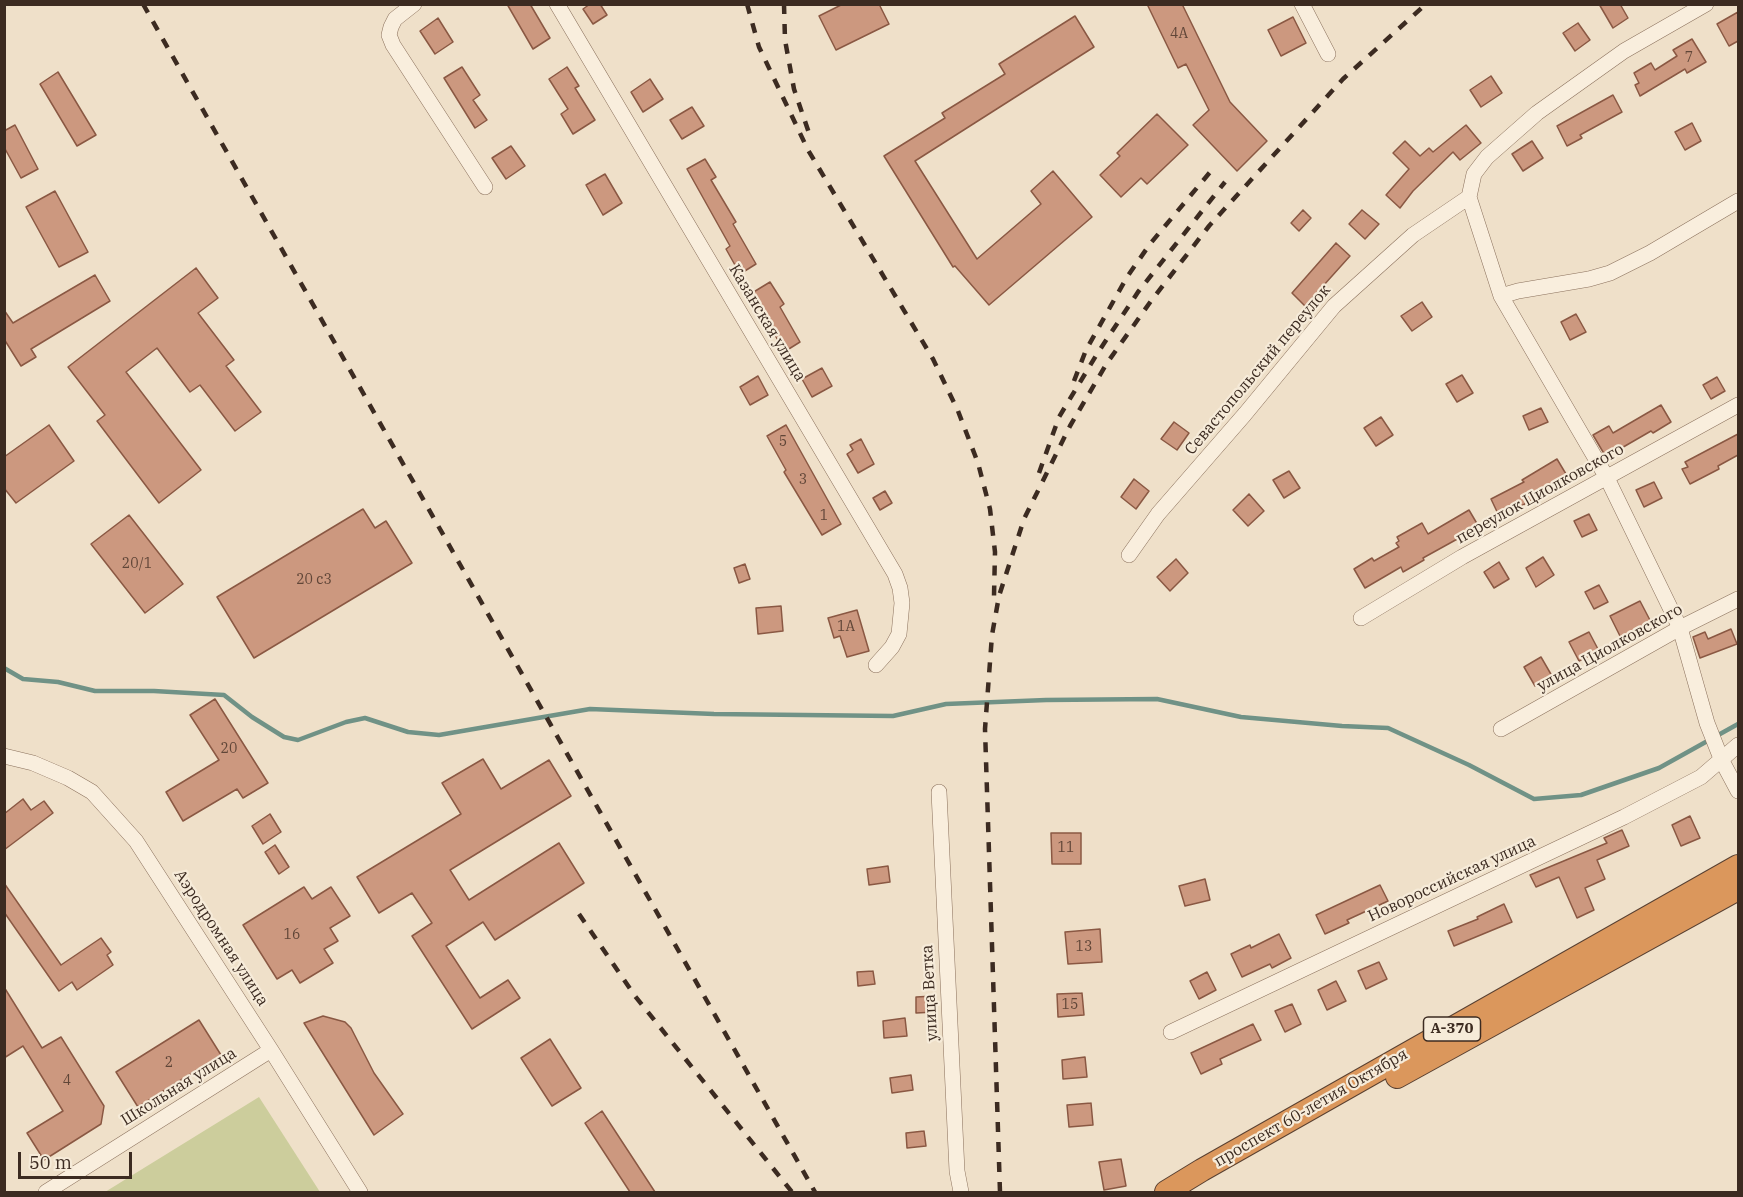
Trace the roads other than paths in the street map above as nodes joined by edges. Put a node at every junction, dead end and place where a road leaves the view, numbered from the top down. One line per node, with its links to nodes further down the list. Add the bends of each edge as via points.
1 (414, 4): 6 (street, via 395,19 389,35)
2 (557, 4): 16 (street, Казанская улица, via 895,574 902,616 899,634)
3 (1302, 4): 5 (street)
4 (1706, 4): 7 (street, via 1624,51 1536,113 1487,157 1474,174)
5 (1328, 54)
6 (485, 187)
7 (1469, 197): 9 (street); 12 (street, Севастопольский переулок, via 1413,235 1334,306 1158,514)
8 (1738, 201): 9 (street, via 1650,254 1610,273)
9 (1501, 296): 11 (street)
10 (1738, 405): 11 (street, переулок Циолковского)
11 (1606, 478): 14 (street, переулок Циолковского, via 1462,557); 15 (street)
12 (1129, 555)
13 (1738, 599): 15 (street, улица Циолковского)
14 (1362, 618)
15 (1680, 628): 17 (street, улица Циолковского); 20 (street)
16 (876, 664)
17 (1501, 729)
18 (1738, 745): 20 (street, Новороссийская улица)
19 (4, 756): 26 (street, Аэродромная улица, via 69,778 92,792 111,812 136,841)
20 (1720, 757): 21 (street); 25 (street, Новороссийская улица, via 1701,777 1624,817)
21 (1738, 791)
22 (939, 792): 29 (street, улица Ветка)
23 (1738, 866): 30 (highway, проспект 60-летия Октября / А-370)
24 (1738, 890): 31 (highway, проспект 60-летия Октября / А-370)
25 (1172, 1032)
26 (271, 1050): 27 (street, Школьная улица); 28 (street, Аэродромная улица)
27 (46, 1192)
28 (360, 1192)
29 (961, 1192)
30 (1166, 1192)
31 (1188, 1192)

